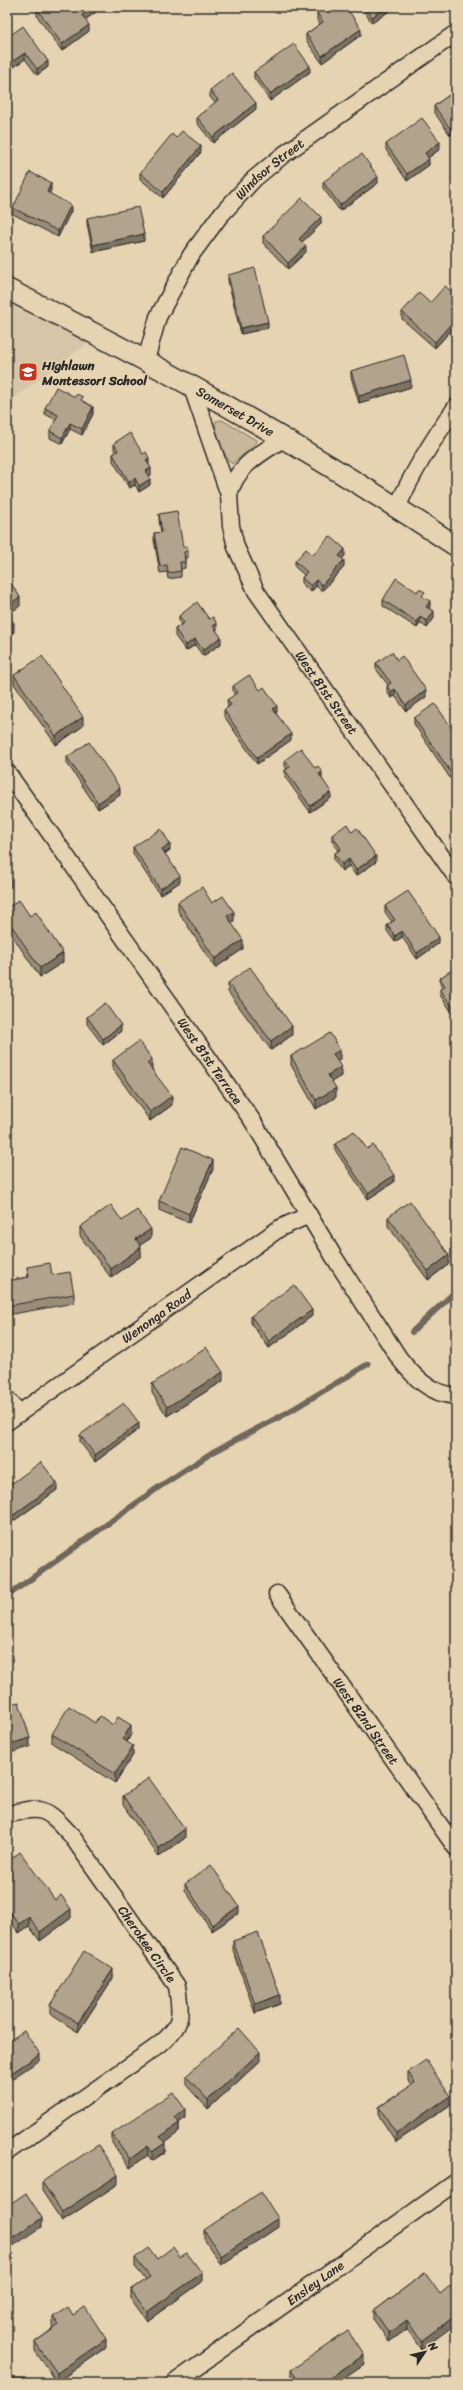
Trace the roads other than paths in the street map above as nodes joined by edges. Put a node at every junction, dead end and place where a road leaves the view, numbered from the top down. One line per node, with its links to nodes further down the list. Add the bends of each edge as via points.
1 (456, 33): 3 (street, Windsor Street, via 283,155 254,179 219,217 191,255 158,317)
2 (7, 289): 3 (street, Somerset Drive)
3 (146, 360): 4 (street, Somerset Drive)
4 (190, 385): 6 (street, Somerset Drive); 7 (street, West 81st Street)
5 (456, 407): 8 (street, via 430,443 411,476)
6 (283, 439): 7 (street, West 81st Street, via 239,472 232,482); 8 (street, Somerset Drive, via 320,459)
7 (229, 495): 11 (street, West 81st Street, via 231,526 236,547 256,591)
8 (397, 508): 9 (street, Somerset Drive)
9 (456, 546)
10 (7, 772): 12 (street, West 81st Terrace, via 252,1120)
11 (456, 877)
12 (309, 1215): 13 (street, West 81st Terrace, via 399,1358 428,1388); 15 (street, Wenonga Road, via 280,1228)
13 (456, 1396)
14 (7, 1399): 15 (street)
15 (13, 1417)
16 (277, 1594): 18 (street, West 82nd Street)
17 (7, 1815): 19 (street, Cherokee Circle, via 29,1808 53,1815 71,1835 177,1986 181,2015 173,2033 159,2045)
18 (456, 1848)
19 (7, 2152)
20 (456, 2182): 21 (street, Ensley Lane)
21 (174, 2383)

